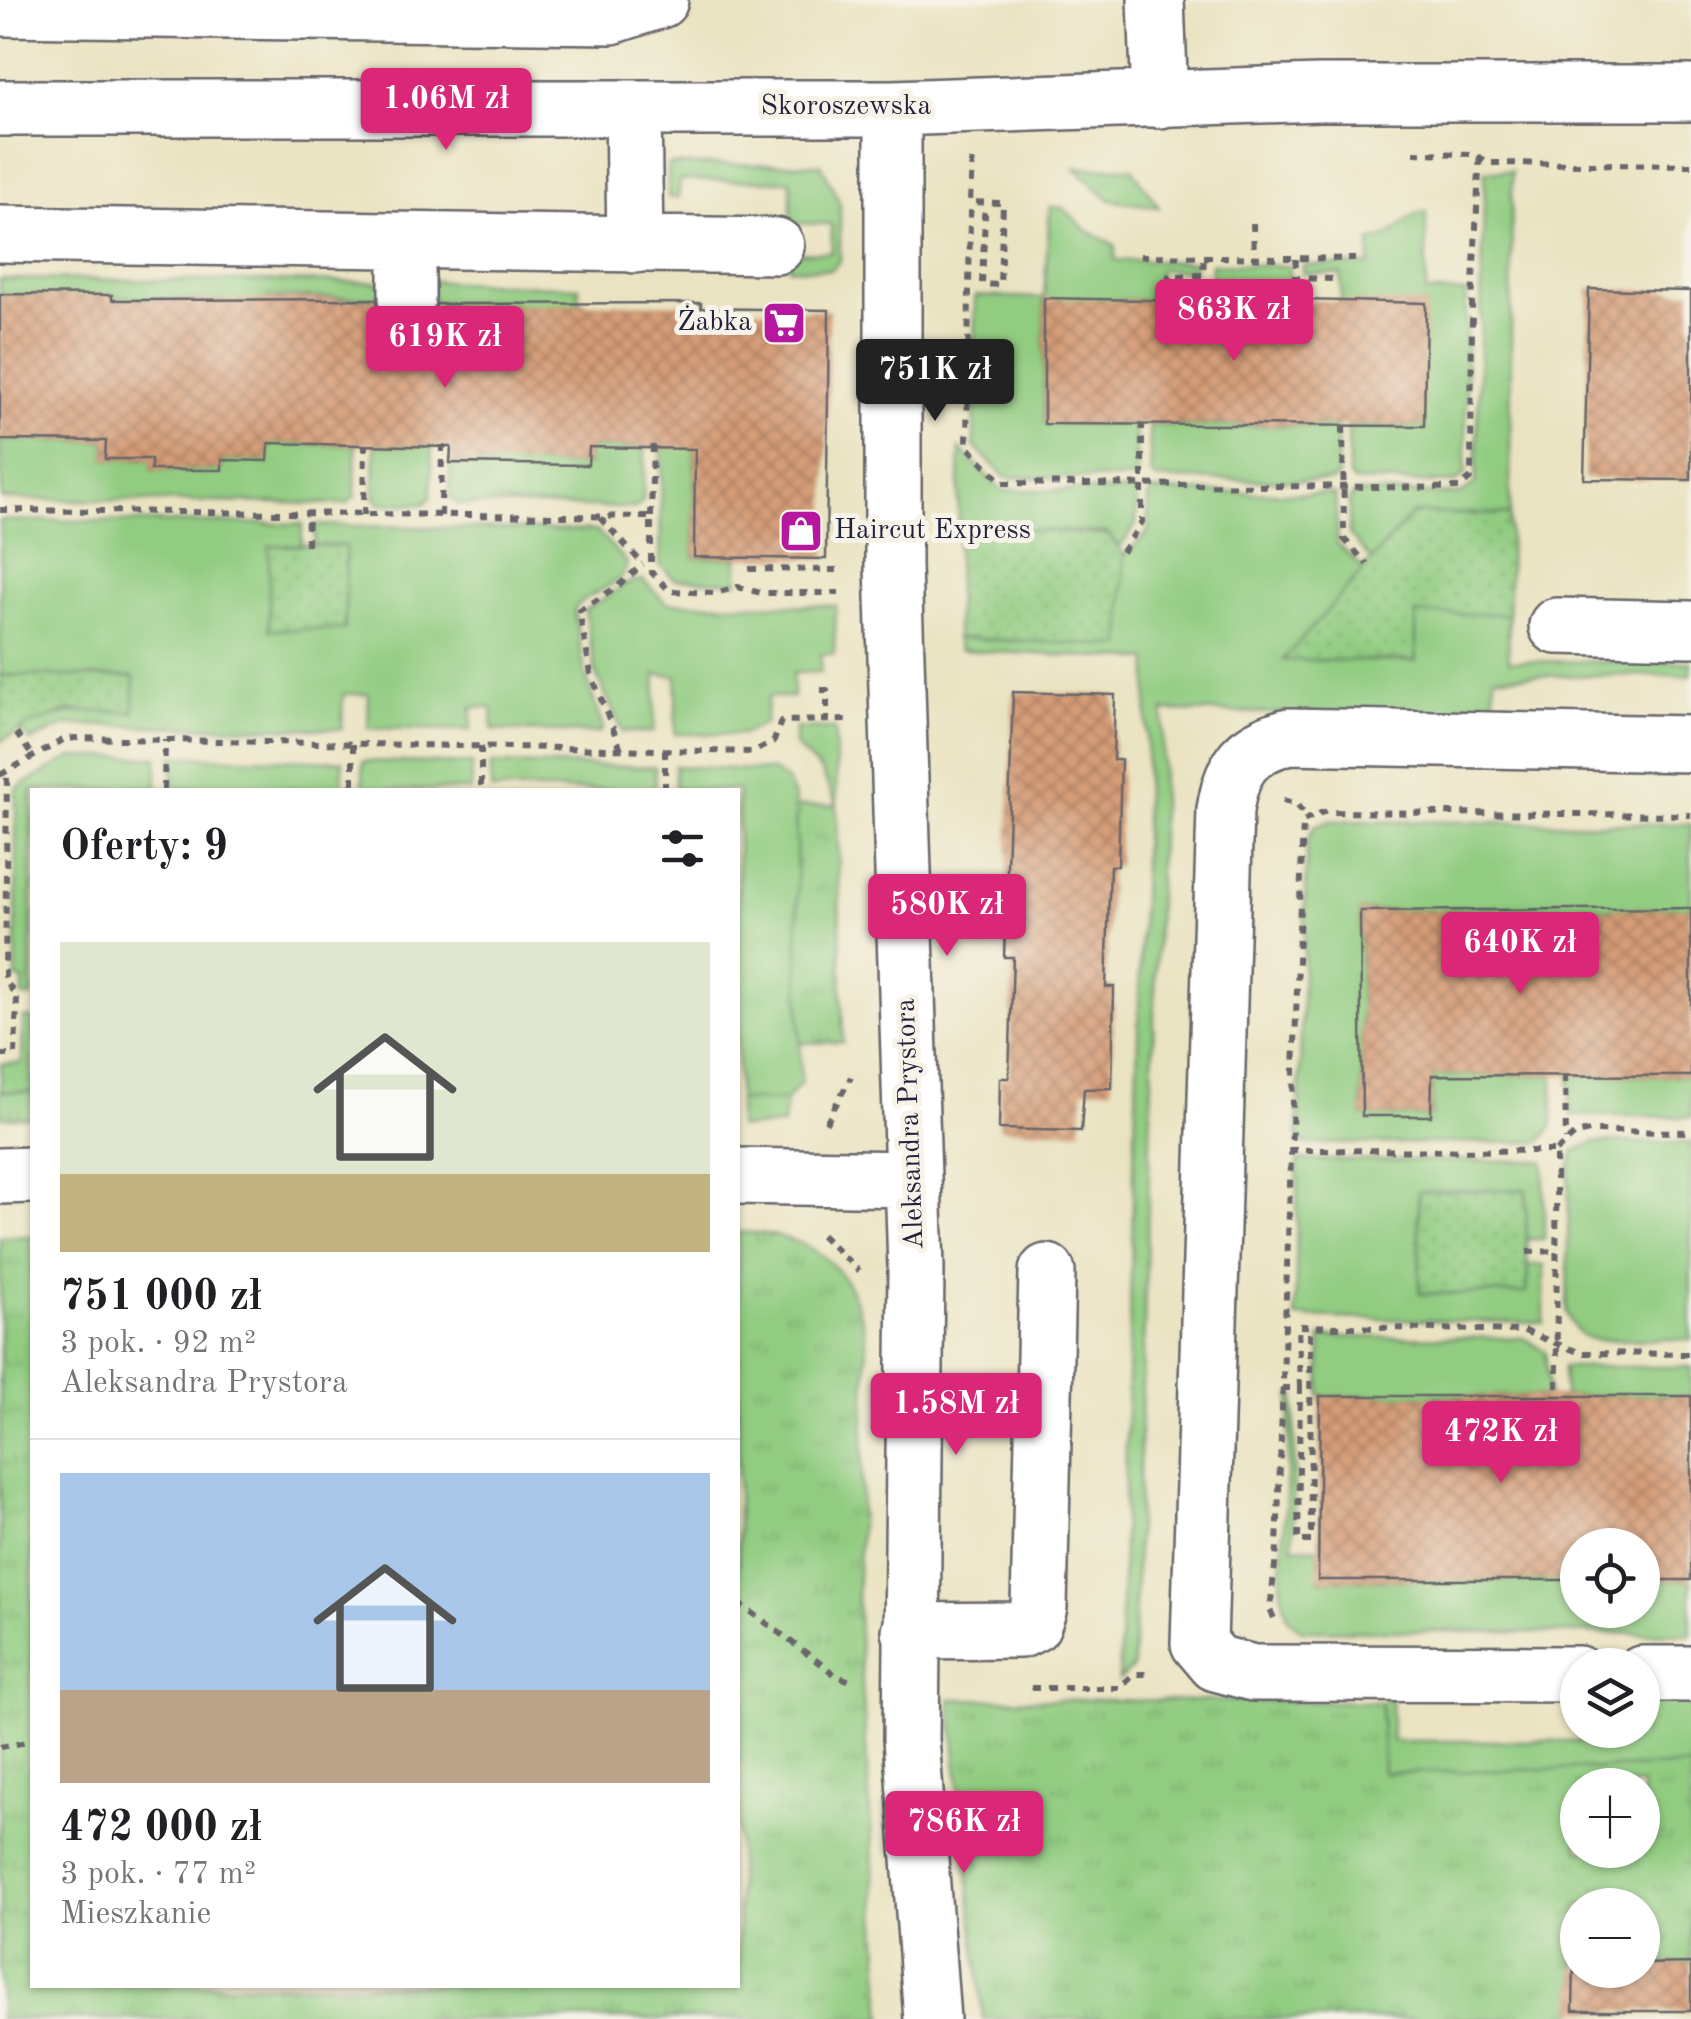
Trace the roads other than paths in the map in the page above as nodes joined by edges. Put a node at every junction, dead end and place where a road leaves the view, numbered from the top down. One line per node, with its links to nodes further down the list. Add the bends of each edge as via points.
1 (660, 0): 3 (street, via 611,16)
2 (1158, 0): 5 (street)
3 (0, 8)
4 (1691, 93): 5 (street, Skoroszewska)
5 (1160, 100): 8 (street, Skoroszewska)
6 (0, 108): 7 (street, Skoroszewska)
7 (634, 108): 8 (street, Skoroszewska); 11 (street)
8 (892, 108): 20 (street, Aleksandra Prystora, via 893,566)
9 (0, 234): 10 (street)
10 (407, 241): 11 (street); 13 (street)
11 (636, 245): 12 (street)
12 (776, 246)
13 (407, 299)
14 (1557, 626): 15 (street)
15 (1691, 629)
16 (1691, 744): 23 (street, via 1289,736 1240,760 1224,810 1202,1650 1226,1668 1253,1673)
17 (30, 1175): 18 (street)
18 (0, 1176)
19 (740, 1176): 20 (street)
20 (911, 1178): 22 (street, Aleksandra Prystora, via 916,1353)
21 (1047, 1272): 22 (street, via 1039,1606 1033,1624 1021,1630)
22 (910, 1631): 26 (street, Aleksandra Prystora, via 910,1740)
23 (1560, 1674)
24 (1660, 1674): 25 (street)
25 (1691, 1674)
26 (932, 2019)

